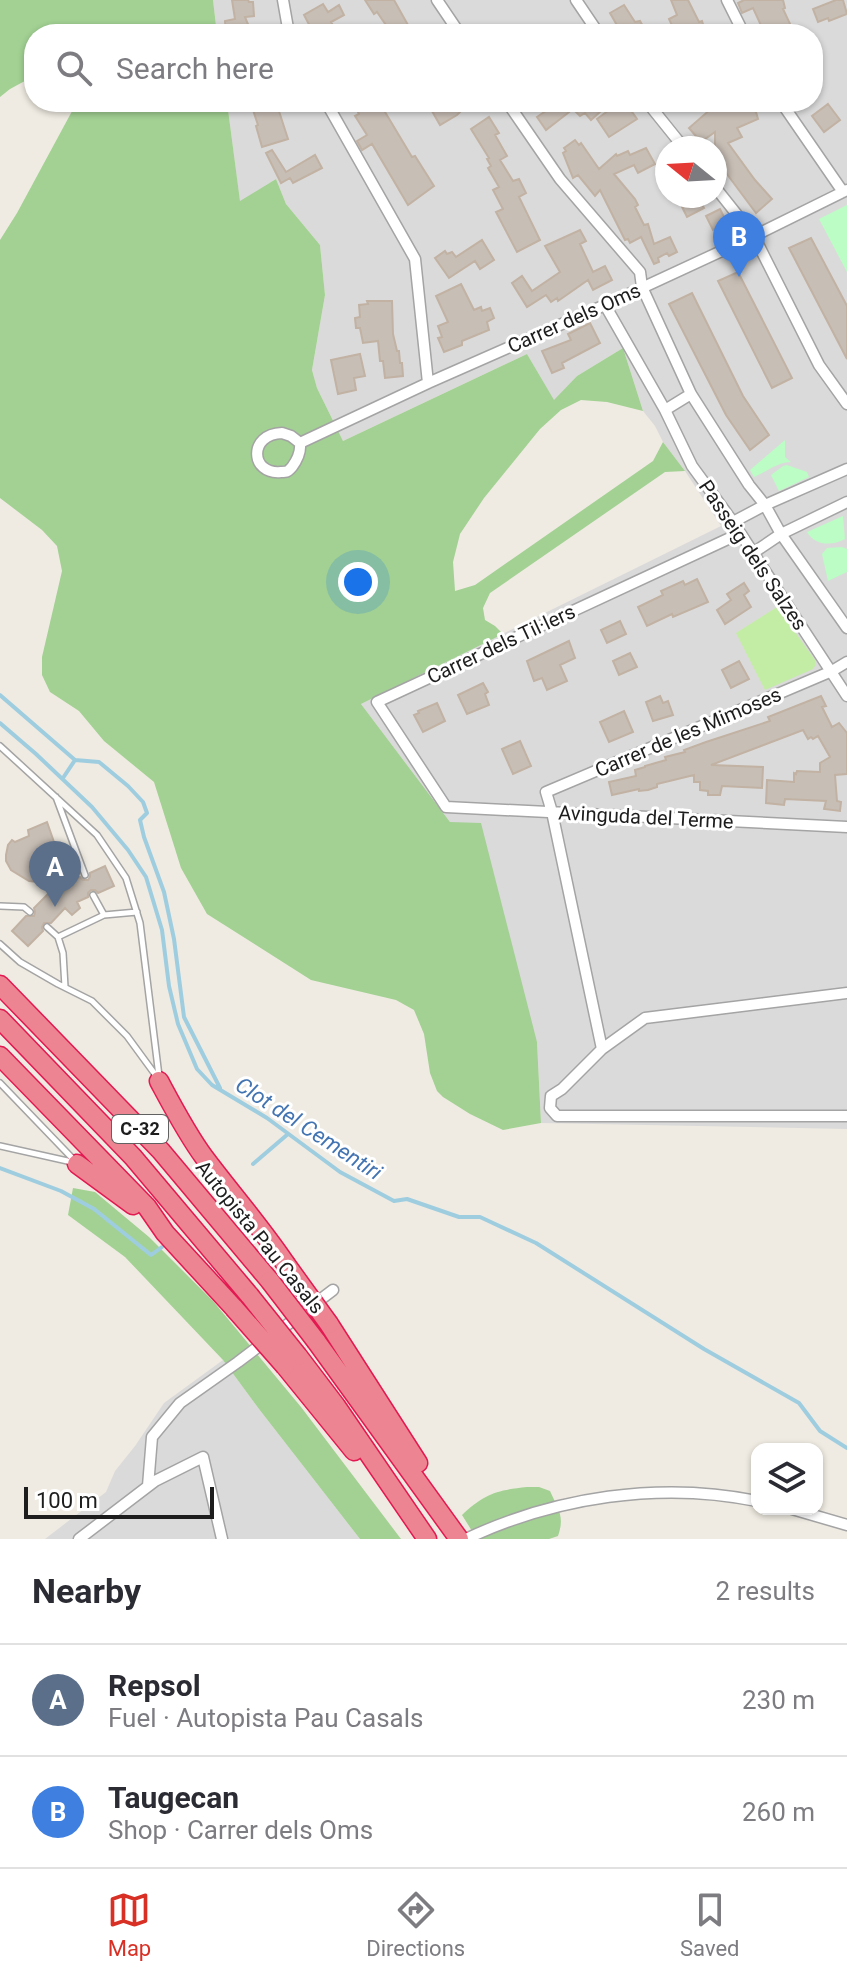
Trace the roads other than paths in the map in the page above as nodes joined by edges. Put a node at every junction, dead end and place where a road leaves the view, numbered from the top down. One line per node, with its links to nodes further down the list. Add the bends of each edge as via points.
1 (283, 0): 5 (street)
2 (437, 0): 6 (street)
3 (576, 0): 7 (street)
4 (727, 0): 8 (street)
5 (287, 24)
6 (453, 24)
7 (592, 24)
8 (739, 24)
9 (332, 112): 19 (street, via 415,259)
10 (514, 112): 17 (street, Passeig dels Salzes, via 560,179 640,272)
11 (655, 112): 13 (street)
12 (788, 112): 14 (street)
13 (674, 136)
14 (845, 191): 16 (street, Carrer dels Oms)
15 (727, 202): 16 (street)
16 (754, 236): 17 (street, Carrer dels Oms); 21 (street, via 819,365)
17 (642, 287): 18 (street, Carrer dels Oms); 20 (street, Passeig dels Salzes)
18 (605, 305): 19 (street, Carrer dels Oms); 22 (street, Passeig dels Salzes)
19 (428, 383): 23 (street, Carrer dels Oms)
20 (691, 394): 22 (street); 26 (street, Passeig dels Salzes)
21 (847, 404)
22 (665, 410): 27 (street, Passeig dels Salzes, via 692,466)
23 (300, 443): 23 (street, via 282,433 271,434 262,439 257,458 268,470 287,471 301,451)
24 (847, 469): 26 (street)
25 (847, 502): 28 (street)
26 (765, 505): 27 (street); 28 (street, Passeig dels Salzes)
27 (733, 522): 29 (street, Passeig dels Salzes)
28 (781, 534): 30 (street); 31 (street, Passeig dels Salzes)
29 (741, 535): 30 (street, Passeig dels Salzes); 37 (street, Carrer dels Til·lers, via 377,702)
30 (753, 553): 33 (street, Passeig dels Salzes)
31 (847, 628)
32 (847, 662): 33 (street, Carrer de les Mimoses)
33 (832, 671): 34 (street, Passeig dels Salzes); 38 (street, Carrer de les Mimoses, via 546,792)
34 (847, 696)
35 (0, 746): 36 (lane)
36 (56, 796): 40 (lane); 44 (lane, via 97,835 126,878)
37 (446, 807): 38 (street, Avinguda del Terme)
38 (552, 812): 39 (street, Avinguda del Terme); 53 (street)
39 (847, 827)
40 (85, 875)
41 (93, 895): 45 (lane)
42 (0, 906): 43 (lane)
43 (30, 912)
44 (137, 912): 45 (lane); 55 (lane)
45 (104, 915): 47 (lane)
46 (47, 927): 47 (lane)
47 (58, 937): 50 (lane)
48 (0, 944): 50 (lane)
49 (0, 985): 67 (highway, Autopista Pau Casals / C-32, bridge, via 161,1151 270,1281)
50 (65, 988): 55 (lane, via 92,1001 110,1018)
51 (847, 993): 53 (street, via 645,1018)
52 (0, 1019): 62 (highway, C-32, bridge, via 133,1157 250,1296)
53 (602, 1049): 57 (street, via 551,1096 550,1108 557,1116)
54 (0, 1056): 60 (highway, via 147,1207)
55 (159, 1081): 67 (highway, bridge, via 203,1156 329,1324 434,1488)
56 (0, 1083): 59 (lane)
57 (847, 1116)
58 (0, 1146): 59 (lane)
59 (77, 1164): 60 (highway)
60 (165, 1233): 62 (highway, bridge)
61 (333, 1290): 63 (street, via 180,1403 152,1437)
62 (292, 1361): 70 (highway, C-32, via 336,1406)
63 (148, 1486): 68 (street); 69 (street, via 203,1457)
64 (751, 1500): 71 (street, via 642,1492 591,1499 545,1509)
65 (813, 1515): 66 (street)
66 (847, 1525)
67 (454, 1532)
68 (79, 1539)
69 (222, 1539)
70 (427, 1539)
71 (466, 1539)

